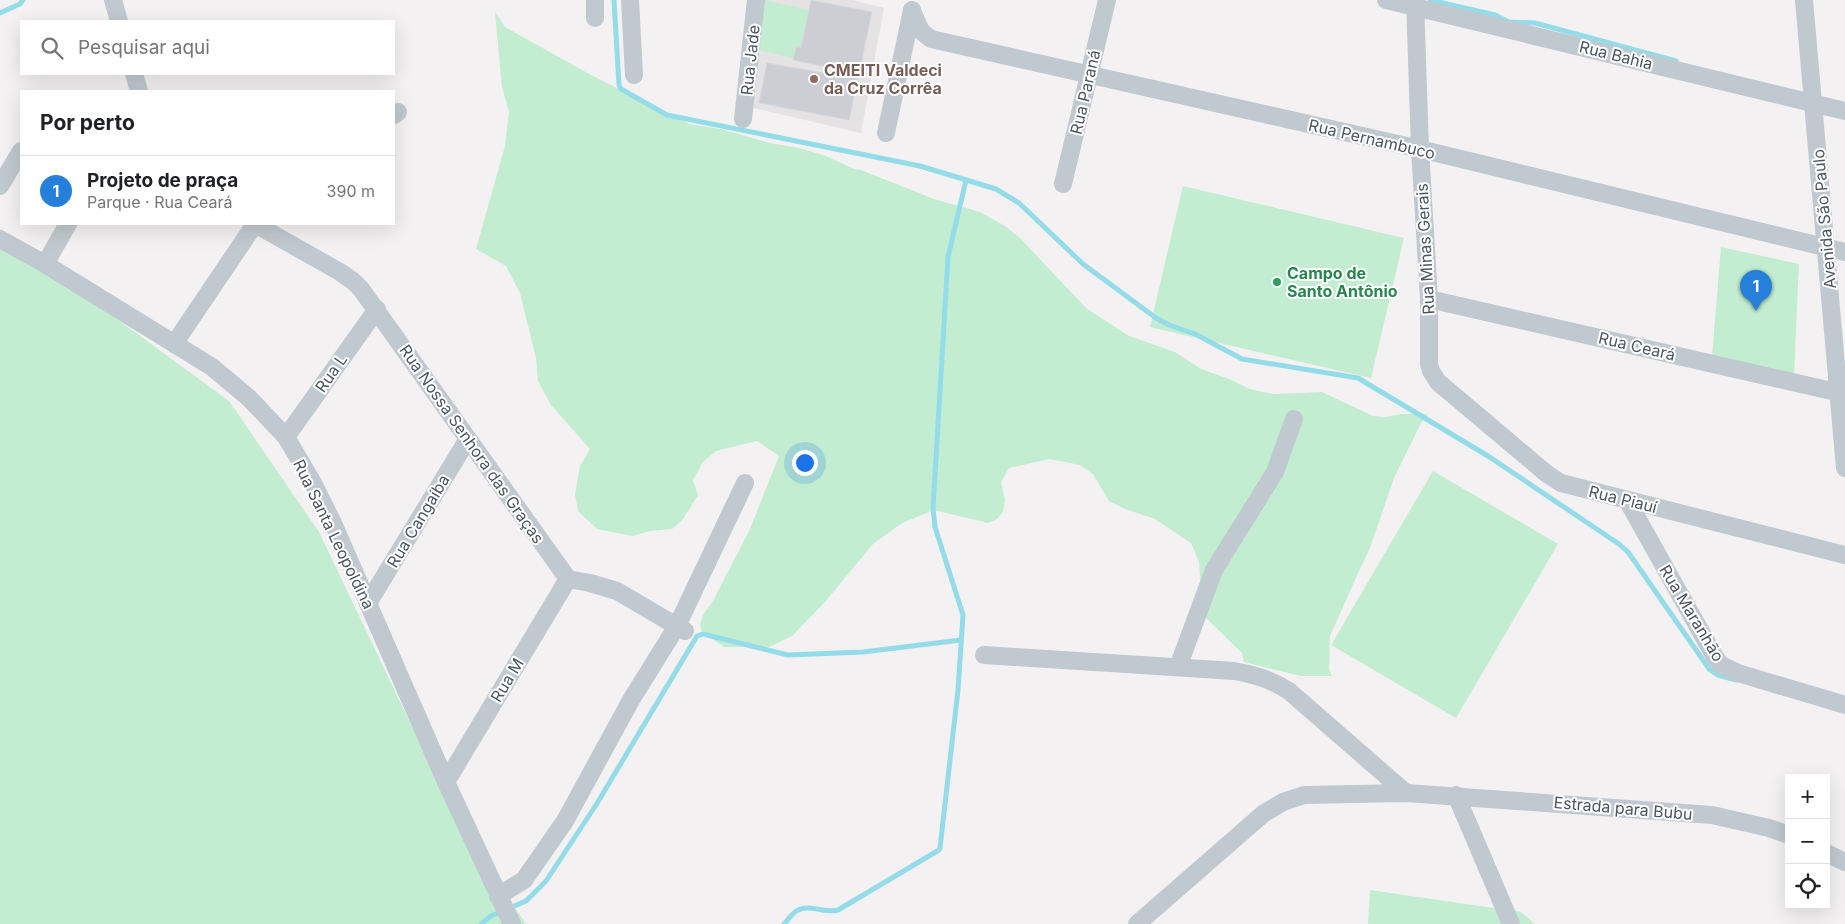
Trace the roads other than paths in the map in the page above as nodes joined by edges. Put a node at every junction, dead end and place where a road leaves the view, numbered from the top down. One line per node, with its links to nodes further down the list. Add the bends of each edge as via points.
1 (113, 0): 11 (street)
2 (595, 0): 10 (street)
3 (630, 0): 13 (street)
4 (756, 0): 18 (street, Rua Jade)
5 (1106, 0): 14 (street, Rua Paraná)
6 (1386, 0): 8 (street, Rua Bahia)
7 (1804, 0): 16 (street, Avenida São Paulo)
8 (1415, 3): 16 (street, Rua Bahia); 20 (street, Rua Minas Gerais)
9 (913, 5): 14 (street, Rua Pernambuco, via 921,31 931,39); 19 (street)
10 (595, 18)
11 (119, 20)
12 (134, 75): 15 (street)
13 (634, 75)
14 (1089, 75): 20 (street, Rua Pernambuco); 22 (street, Rua Paraná)
15 (140, 90)
16 (1813, 104): 17 (street, Rua Bahia); 28 (street, Avenida São Paulo)
17 (1845, 111)
18 (743, 119)
19 (886, 133)
20 (1420, 149): 28 (street, Rua Pernambuco); 31 (street, Rua Minas Gerais)
21 (20, 153): 23 (street)
22 (1063, 184)
23 (0, 186)
24 (67, 225): 30 (street)
25 (254, 225): 33 (street)
26 (257, 225): 32 (street, Rua Nossa Senhora das Graças, via 352,281)
27 (0, 239): 30 (street, Rua Santa Leopoldina)
28 (1827, 248): 29 (street, Rua Pernambuco); 35 (street, Avenida São Paulo)
29 (1845, 252)
30 (45, 264): 33 (street, Rua Santa Leopoldina)
31 (1429, 299): 34 (street, Rua Minas Gerais, via 1429,364); 35 (street, Rua Ceará)
32 (376, 309): 37 (street, Rua L); 38 (street, Rua Nossa Senhora das Graças)
33 (174, 344): 37 (street, Rua Santa Leopoldina, via 212,367 249,398)
34 (1434, 377): 41 (street, Rua Piauí, via 1555,480)
35 (1842, 393): 39 (street, Avenida São Paulo)
36 (1294, 419): 47 (street, via 1274,472 1214,570)
37 (286, 438): 44 (street, Rua Santa Leopoldina, via 317,491)
38 (468, 439): 43 (street, Rua Nossa Senhora das Graças); 44 (street, Rua Cangaíba)
39 (1845, 468)
40 (745, 483): 45 (street)
41 (1627, 500): 42 (street, Rua Piauí); 48 (street, Rua Maranhão, via 1721,665 1738,674)
42 (1845, 555)
43 (568, 579): 45 (street, via 617,591); 49 (street, Rua M)
44 (368, 603): 49 (street, Rua Santa Leopoldina)
45 (681, 628): 55 (street, via 631,700 565,821 524,880)
46 (984, 655): 47 (street)
47 (1178, 667): 50 (street, via 1234,671 1272,681 1289,691)
48 (1845, 705)
49 (446, 782): 55 (street, Rua Santa Leopoldina)
50 (1406, 793): 51 (street); 57 (street, via 1304,795 1283,802 1263,814)
51 (1456, 795): 52 (street, Estrada para Bubu, via 1712,816); 58 (street)
52 (1785, 834)
53 (1830, 855): 54 (street)
54 (1845, 862)
55 (498, 896): 56 (street, Rua Santa Leopoldina)
56 (512, 924)
57 (1137, 924)
58 (1511, 924)

